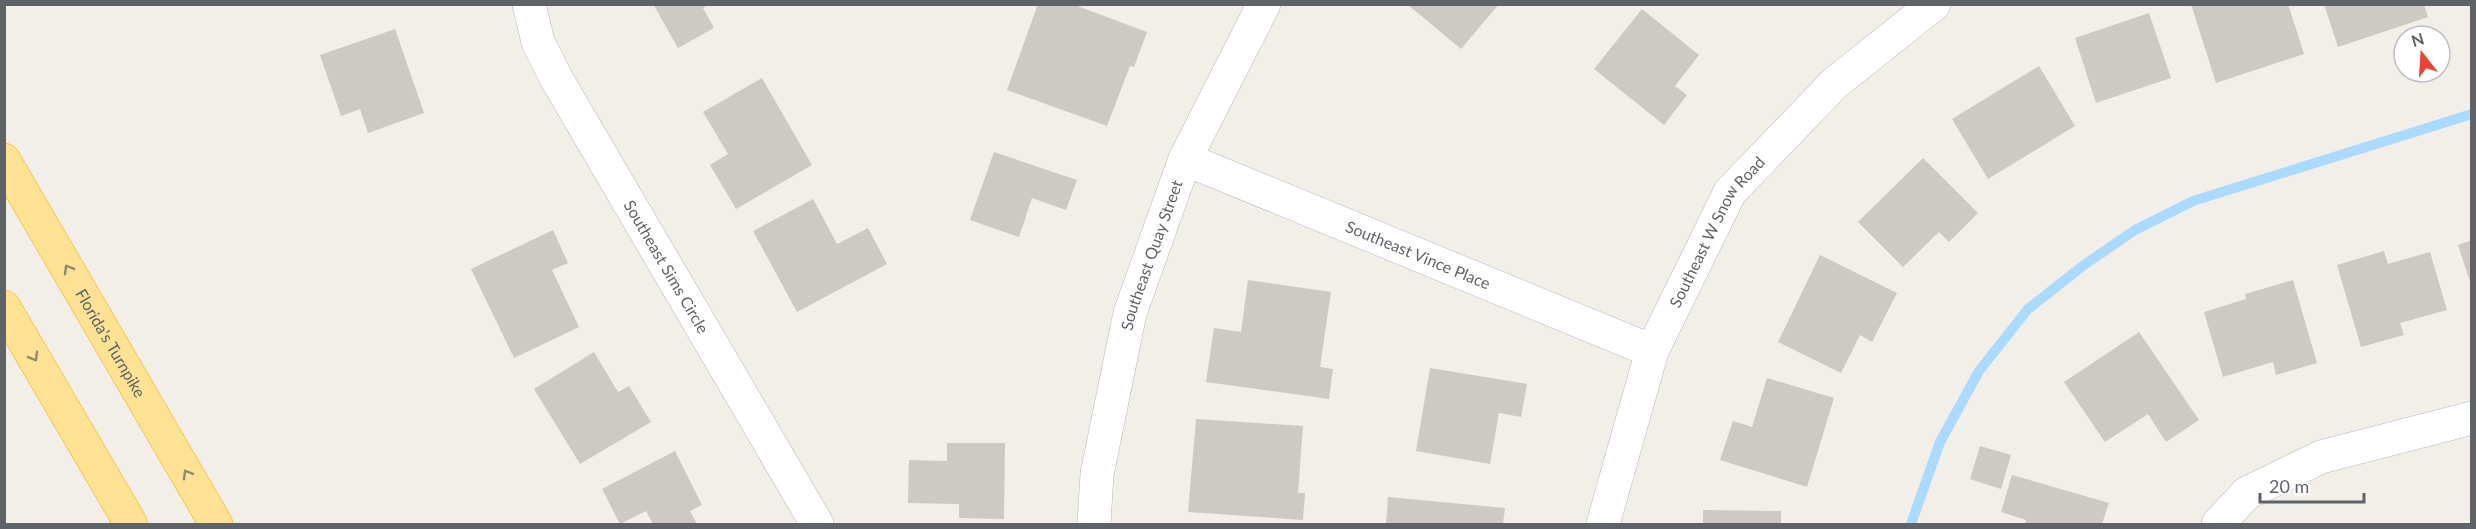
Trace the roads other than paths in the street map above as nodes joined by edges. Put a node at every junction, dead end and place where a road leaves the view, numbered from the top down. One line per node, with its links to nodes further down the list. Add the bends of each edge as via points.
1 (529, 4): 11 (street, Southeast Sims Circle, via 538,42 556,78)
2 (1264, 4): 4 (street, Southeast Quay Street)
3 (1934, 4): 7 (street, Southeast W Snow Road, via 1835,83 1730,192)
4 (1185, 159): 7 (street, Southeast Vince Place); 12 (street, Southeast Quay Street, via 1130,313 1097,474)
5 (4, 160): 10 (highway, Florida's Turnpike, one-way to 5)
6 (4, 307): 9 (highway, one-way to 9)
7 (1652, 351): 13 (street, Southeast W Snow Road)
8 (2472, 418): 14 (street, via 2321,457 2247,493)
9 (131, 525)
10 (216, 525)
11 (817, 525)
12 (1094, 525)
13 (1604, 525)
14 (2218, 525)

